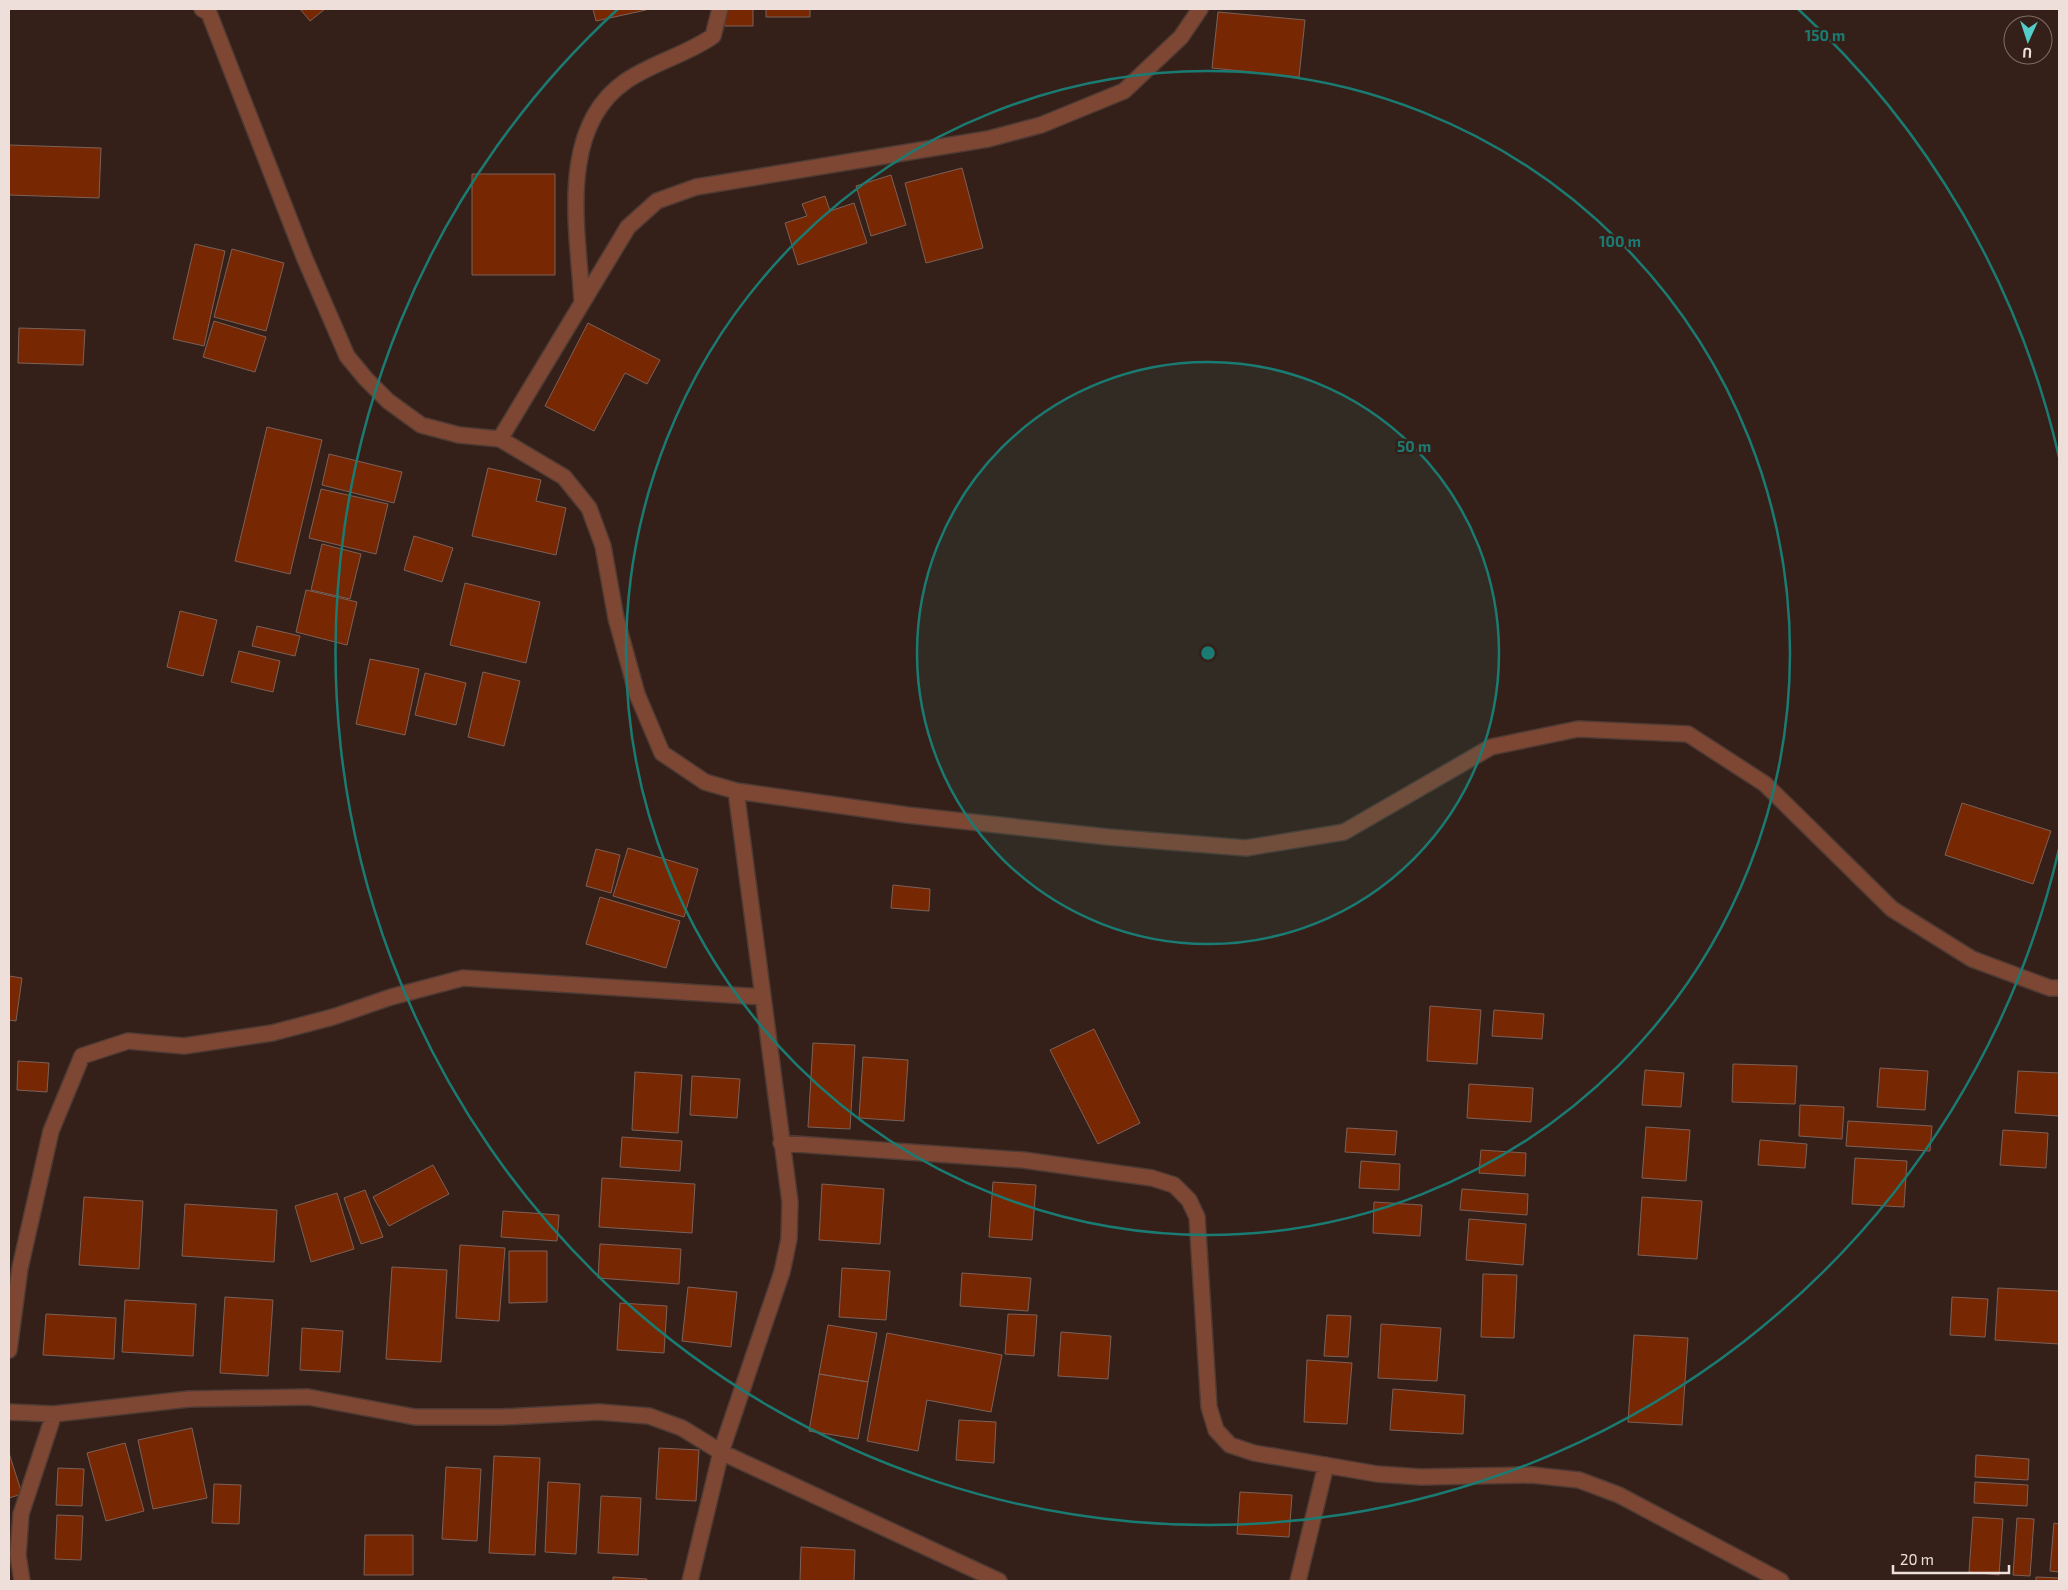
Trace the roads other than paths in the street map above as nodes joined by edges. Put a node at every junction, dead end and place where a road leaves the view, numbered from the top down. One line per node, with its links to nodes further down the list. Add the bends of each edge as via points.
1 (202, 9): 5 (street, via 209,13 305,260 348,356 366,379 421,426 459,435)
2 (720, 9): 4 (street, via 713,36 624,82 604,101 588,126 579,153 577,201)
3 (1200, 9): 4 (street, via 1181,36 1124,91 1041,125 988,139 696,186 657,201 628,227)
4 (582, 302): 5 (street)
5 (500, 439): 6 (street, via 564,477 589,508 603,546 616,618 637,694 662,753 705,782)
6 (736, 792): 7 (street, via 906,815 1246,848 1344,832 1491,747 1578,728 1688,734 1765,784 1892,909 1972,959 2050,988); 8 (street)
7 (2059, 988)
8 (763, 997): 9 (street); 10 (street, via 463,978 272,1033 184,1046 128,1041 82,1056 51,1131 20,1268)
9 (781, 1143): 13 (street, via 790,1202 789,1238 782,1272); 14 (street, via 1024,1160 1152,1178 1174,1185 1189,1200 1197,1217 1209,1407 1216,1430 1230,1445 1238,1448)
10 (9, 1350)
11 (9, 1412): 12 (street)
12 (54, 1414): 13 (street, via 189,1398 308,1397 415,1418 599,1412 649,1416 682,1428); 15 (street, via 21,1514 18,1555)
13 (721, 1452): 16 (street); 17 (street)
14 (1326, 1465): 18 (street); 19 (street, via 1377,1474 1532,1475 1580,1480 1618,1495)
15 (22, 1581)
16 (690, 1581)
17 (1000, 1581)
18 (1298, 1581)
19 (1781, 1581)

